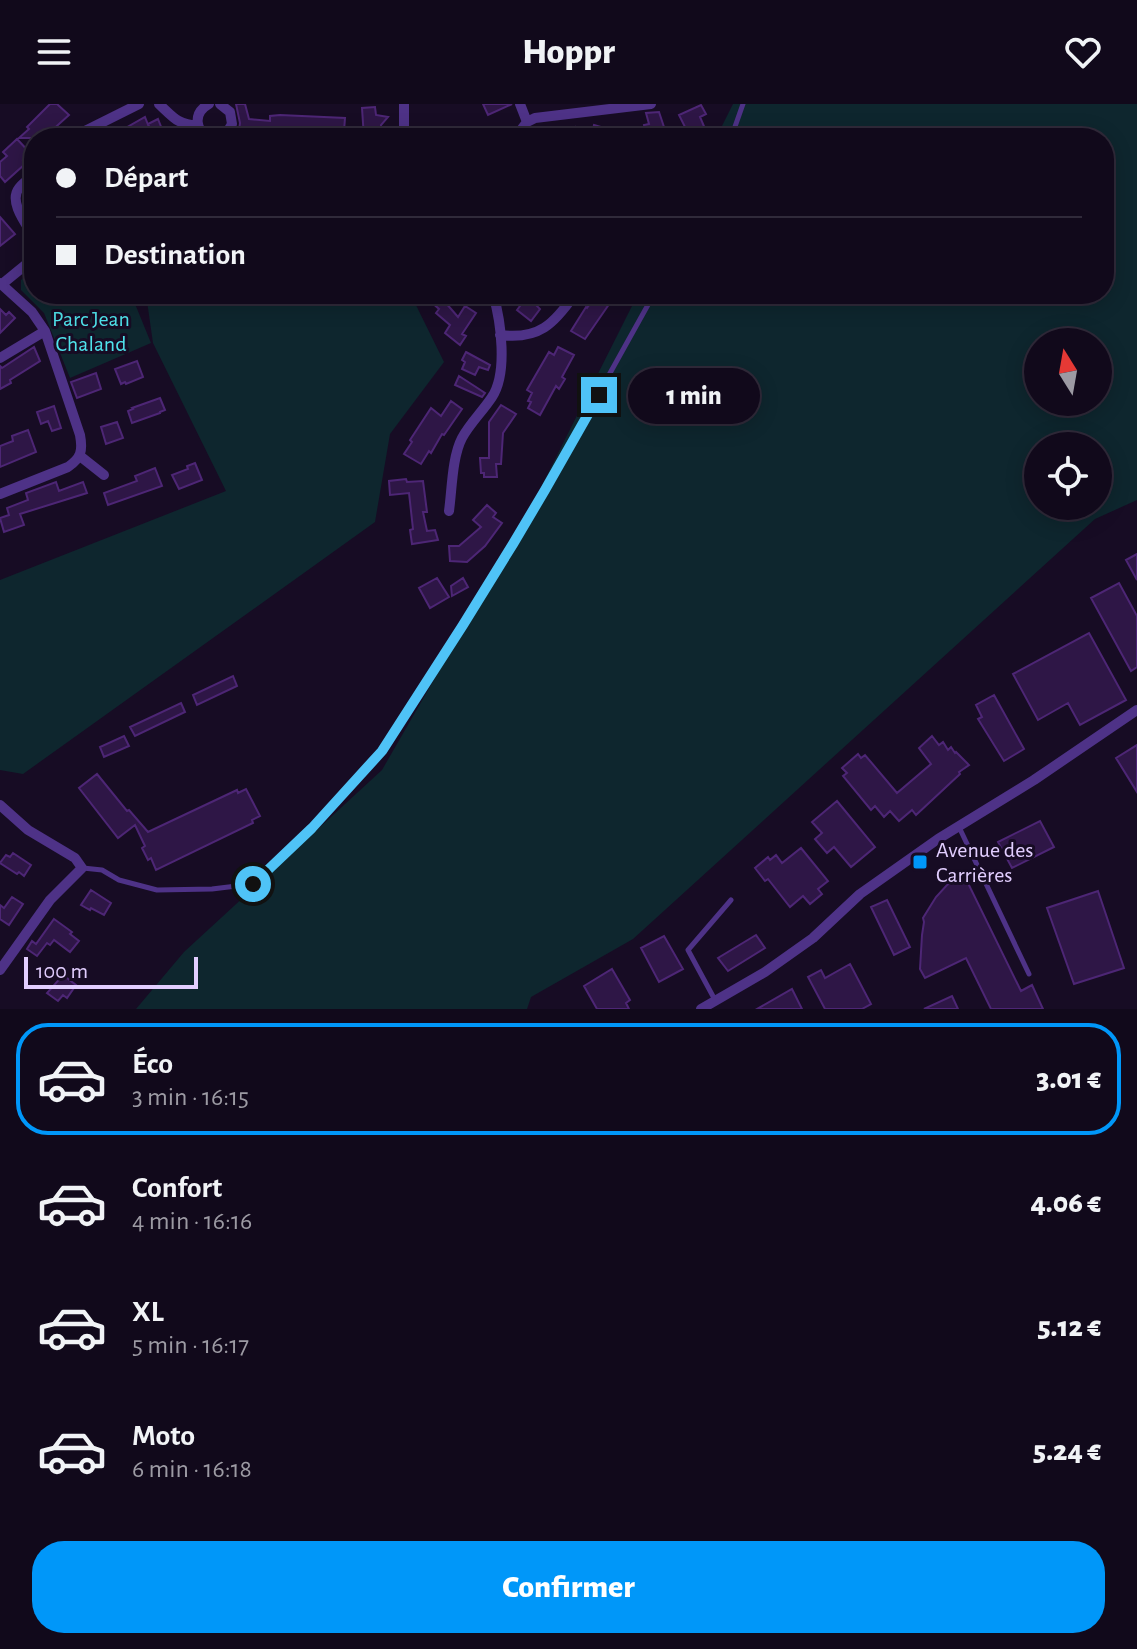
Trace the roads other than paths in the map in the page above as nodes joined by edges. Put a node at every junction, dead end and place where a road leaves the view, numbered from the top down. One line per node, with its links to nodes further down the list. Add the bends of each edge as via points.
1 (139, 104): 11 (street)
2 (159, 104): 10 (street, via 176,121)
3 (209, 104): 10 (street, via 198,115)
4 (220, 104): 12 (street, via 232,118)
5 (404, 104): 13 (street)
6 (520, 104): 9 (street)
7 (651, 104): 9 (street)
8 (743, 104): 15 (lane)
9 (527, 122): 14 (street)
10 (198, 126)
11 (92, 128)
12 (230, 128)
13 (404, 128)
14 (522, 128)
15 (735, 128)
16 (24, 184): 17 (street, via 15,196)
17 (24, 218)
18 (24, 266): 19 (street)
19 (1, 284): 23 (street)
20 (495, 304): 24 (street)
21 (567, 304): 24 (street, via 540,332)
22 (648, 304): 33 (lane, via 463,625 382,751 312,828 253,884 157,890)
23 (45, 331): 25 (street); 26 (street, via 80,435)
24 (500, 335): 29 (street, via 499,384 461,439)
25 (0, 358)
26 (80, 456): 27 (street); 28 (street, via 68,467)
27 (104, 475)
28 (0, 494)
29 (449, 511)
30 (1137, 710): 32 (street)
31 (0, 805): 33 (street)
32 (958, 826): 36 (lane); 37 (street, via 860,894 813,938)
33 (82, 868): 35 (street, via 50,900)
34 (731, 900): 37 (lane, via 688,950)
35 (0, 970)
36 (1029, 974)
37 (716, 1001): 38 (street)
38 (701, 1009)

